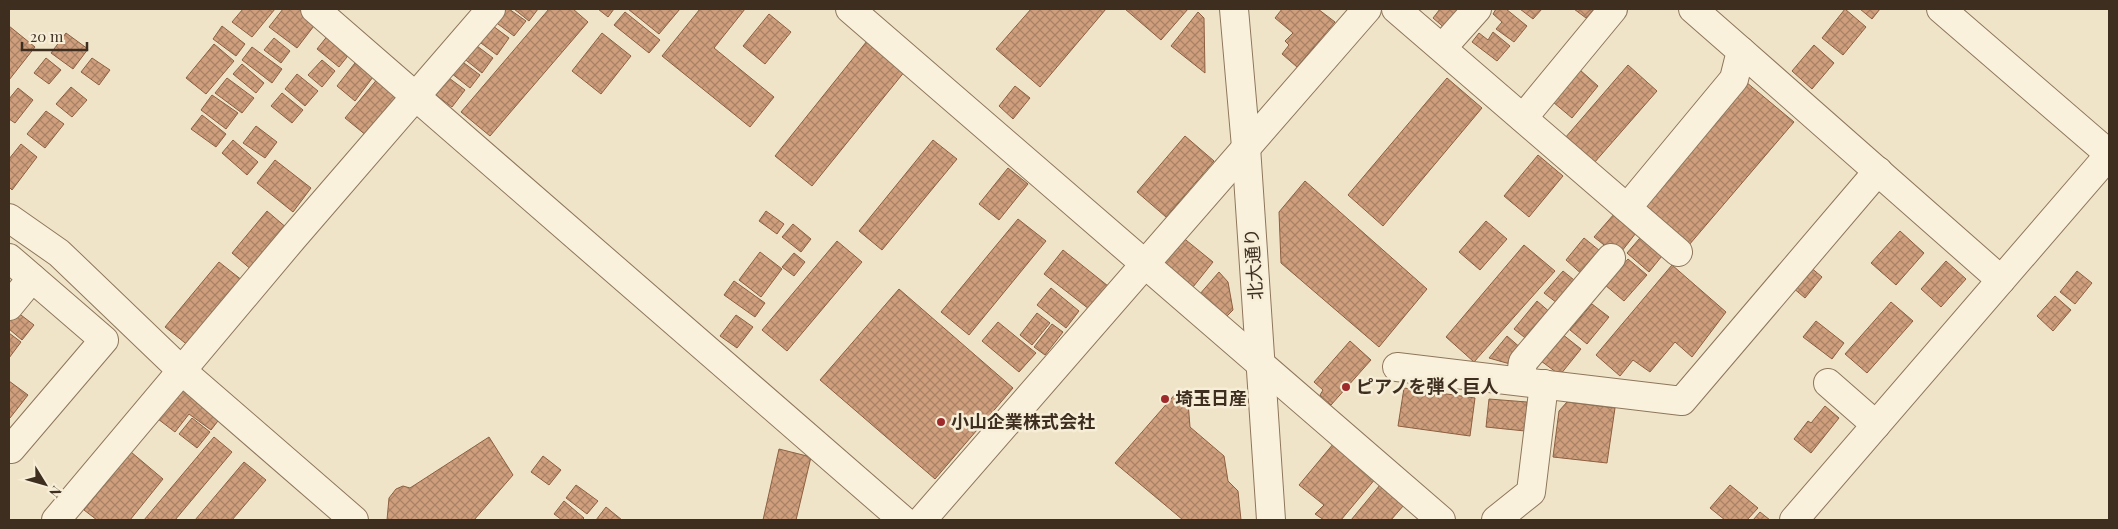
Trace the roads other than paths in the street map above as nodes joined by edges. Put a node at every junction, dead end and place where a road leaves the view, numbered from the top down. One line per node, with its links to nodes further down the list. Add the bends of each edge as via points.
1 (315, 9): 13 (street)
2 (491, 9): 13 (street)
3 (850, 9): 23 (street)
4 (1234, 9): 15 (street, 北大通り)
5 (1366, 9): 15 (street)
6 (1396, 9): 11 (street)
7 (1477, 9): 11 (street)
8 (1613, 9): 14 (street)
9 (1693, 9): 12 (street)
10 (1941, 9): 16 (street)
11 (1443, 48): 14 (street)
12 (1741, 51): 17 (street); 18 (street, via 1734,79)
13 (414, 96): 29 (street); 36 (street)
14 (1523, 118): 18 (street)
15 (1246, 147): 23 (street); 27 (street, 北大通り)
16 (2109, 154): 25 (street)
17 (1878, 172): 25 (street); 30 (street, via 1682,400)
18 (1627, 208): 20 (street)
19 (9, 218): 29 (street, via 59,252)
20 (1678, 252)
21 (9, 258): 24 (street)
22 (1611, 258): 30 (street, via 1523,362)
23 (1144, 264): 27 (street); 37 (street)
24 (32, 278): 26 (street); 33 (street, via 104,340)
25 (2001, 280): 32 (street)
26 (9, 306)
27 (1260, 363): 38 (street, 北大通り); 39 (street)
28 (1397, 367): 30 (street)
29 (181, 370): 34 (street); 35 (street)
30 (1532, 383): 40 (street, via 1531,492)
31 (1828, 384): 32 (street)
32 (1876, 425): 41 (street)
33 (11, 449)
34 (56, 520)
35 (354, 520)
36 (904, 520)
37 (922, 520)
38 (1272, 520)
39 (1441, 520)
40 (1496, 520)
41 (1794, 520)

